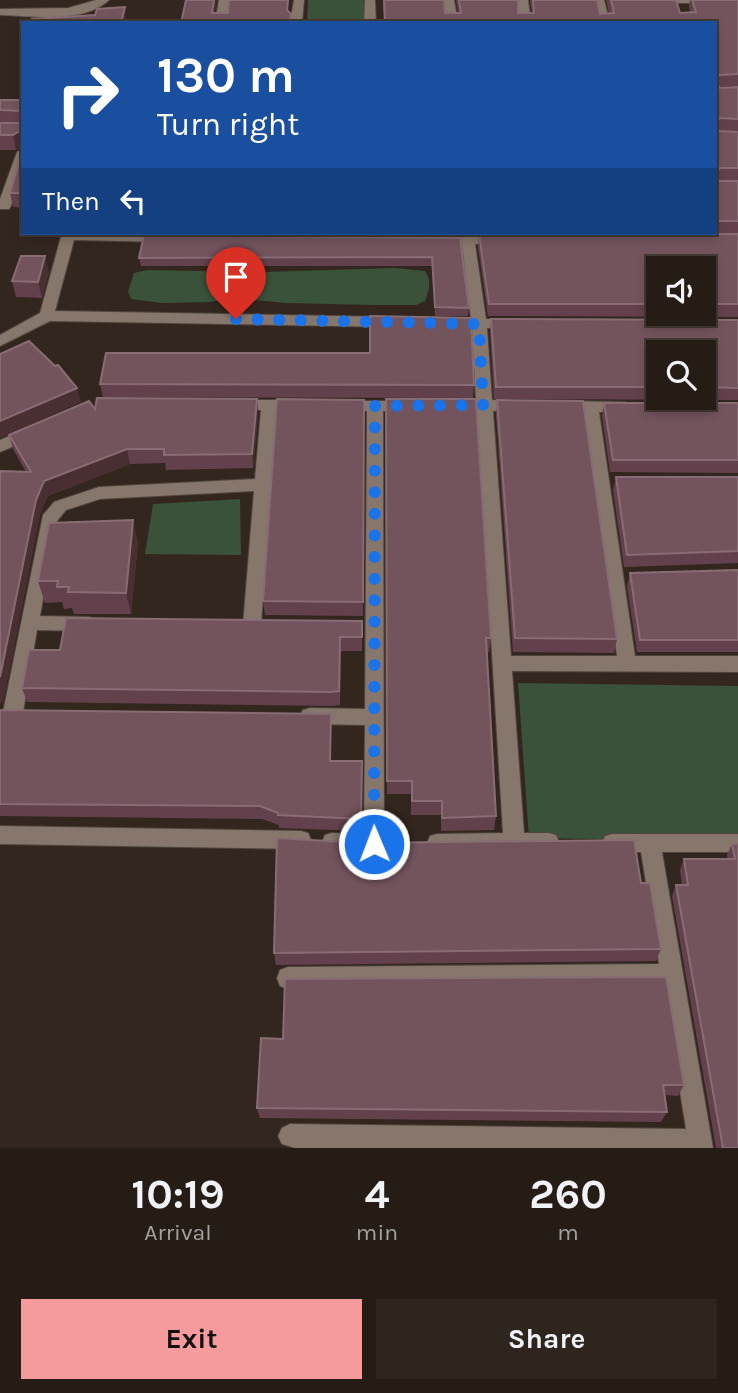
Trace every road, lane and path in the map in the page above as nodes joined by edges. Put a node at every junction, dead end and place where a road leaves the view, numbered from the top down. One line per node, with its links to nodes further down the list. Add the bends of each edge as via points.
1 (5, 0): 11 (street)
2 (104, 0): 11 (street, via 71,10)
3 (224, 0): 12 (street)
4 (299, 0): 13 (street)
5 (370, 0): 14 (street)
6 (449, 0): 15 (street)
7 (523, 0): 16 (street)
8 (600, 0): 17 (street)
9 (738, 0): 10 (street)
10 (679, 4)
11 (0, 11)
12 (220, 21)
13 (296, 21)
14 (370, 21)
15 (452, 21)
16 (525, 21)
17 (604, 21)
18 (21, 159): 19 (street)
19 (0, 162)
20 (21, 162): 21 (street)
21 (4, 205)
22 (69, 235): 24 (street); 27 (street)
23 (468, 237): 25 (street); 26 (street); 30 (street)
24 (186, 238)
25 (428, 240)
26 (510, 240)
27 (47, 316): 28 (street); 32 (street)
28 (409, 323)
29 (437, 323): 30 (street)
30 (479, 324): 31 (street); 35 (street)
31 (533, 324)
32 (0, 341)
33 (216, 405): 34 (street)
34 (269, 405): 36 (street); 41 (street)
35 (483, 405): 36 (street); 37 (street); 46 (street)
36 (375, 406): 50 (street, via 368,626)
37 (590, 407): 38 (street); 45 (street, via 609,481)
38 (644, 407)
39 (45, 426): 40 (street)
40 (0, 446)
41 (263, 485): 42 (street, via 99,493 60,506 49,519); 44 (street)
42 (29, 623): 43 (street); 48 (street)
43 (113, 624)
44 (252, 625)
45 (627, 662): 46 (street); 47 (street)
46 (500, 663): 52 (street)
47 (738, 664)
48 (14, 712)
49 (290, 716): 50 (street)
50 (373, 717): 56 (street)
51 (0, 835): 56 (street)
52 (514, 841): 53 (street); 56 (street)
53 (568, 842)
54 (596, 843): 57 (street)
55 (738, 843): 57 (street)
56 (374, 844)
57 (650, 844): 58 (street)
58 (672, 975): 59 (street); 61 (street)
59 (288, 978)
60 (290, 1136): 61 (street)
61 (700, 1144)

